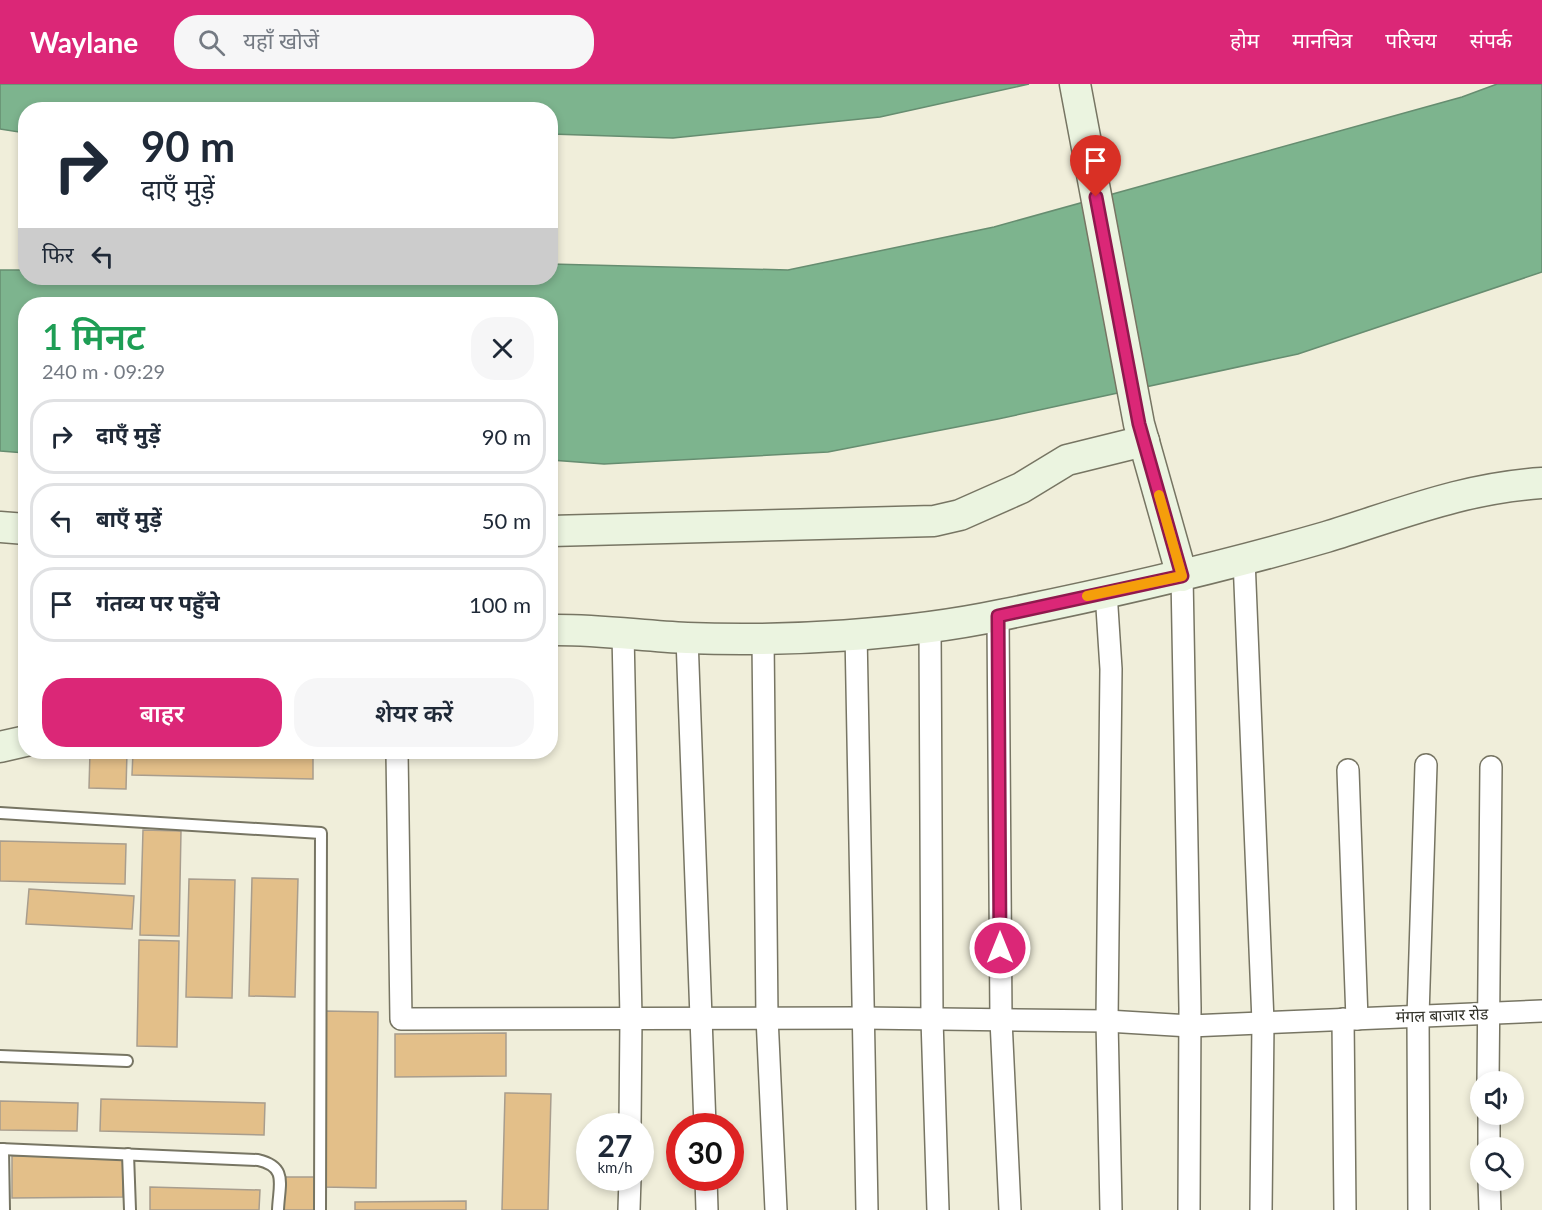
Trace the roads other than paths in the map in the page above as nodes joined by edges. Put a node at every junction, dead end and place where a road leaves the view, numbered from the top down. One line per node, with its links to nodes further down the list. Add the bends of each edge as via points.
1 (1075, 84): 2 (street)
2 (1142, 433): 6 (street, via 1067,460 1022,488 960,515 934,521); 8 (street)
3 (1542, 483): 7 (street, via 1510,485 1433,501)
4 (0, 527): 5 (street)
5 (18, 528)
6 (558, 531)
7 (1244, 559): 8 (street); 35 (street)
8 (1182, 576): 9 (street); 36 (street)
9 (1106, 592): 10 (street); 34 (street, via 1111,669)
10 (998, 616): 11 (street); 33 (street)
11 (930, 626): 14 (street); 31 (street)
12 (558, 630): 13 (street)
13 (623, 633): 15 (street); 29 (street)
14 (856, 633): 16 (street); 30 (street)
15 (687, 638): 16 (street); 27 (street)
16 (763, 639): 28 (street)
17 (18, 743): 18 (street)
18 (0, 747)
19 (397, 759): 29 (street, मंगल बाजार रोड, via 401,1019)
20 (1426, 765): 26 (street)
21 (1491, 767): 25 (street)
22 (1348, 770): 32 (street)
23 (0, 813): 50 (lane, via 321,833)
24 (1542, 1011): 25 (street, मंगल बाजार रोड)
25 (1488, 1013): 26 (street, मंगल बाजार रोड); 39 (street)
26 (1418, 1016): 32 (street, मंगल बाजार रोड); 61 (street)
27 (702, 1017): 28 (street, मंगल बाजार रोड); 29 (street, मंगल बाजार रोड); 41 (street)
28 (767, 1017): 30 (street, मंगल बाजार रोड); 53 (street)
29 (631, 1018): 40 (street)
30 (862, 1018): 31 (street, मंगल बाजार रोड); 54 (street)
31 (932, 1019): 33 (street, मंगल बाजार रोड); 55 (street)
32 (1350, 1019): 35 (street, मंगल बाजार रोड); 60 (street)
33 (1001, 1020): 34 (street, मंगल बाजार रोड); 56 (street)
34 (1107, 1021): 36 (street, मंगल बाजार रोड); 57 (street)
35 (1263, 1022): 36 (street, मंगल बाजार रोड); 59 (street)
36 (1190, 1026): 58 (street)
37 (0, 1056): 38 (lane)
38 (127, 1061)
39 (1488, 1071)
40 (630, 1113)
41 (705, 1113)
42 (2, 1149): 43 (lane); 47 (lane)
43 (128, 1154): 48 (lane); 49 (lane, via 272,1163 278,1171)
44 (630, 1191): 51 (street)
45 (706, 1191): 52 (street)
46 (1490, 1191): 62 (street)
47 (4, 1210)
48 (130, 1210)
49 (278, 1210)
50 (320, 1210)
51 (629, 1210)
52 (707, 1210)
53 (776, 1210)
54 (867, 1210)
55 (938, 1210)
56 (1010, 1210)
57 (1110, 1210)
58 (1189, 1210)
59 (1261, 1210)
60 (1346, 1210)
61 (1419, 1210)
62 (1490, 1210)

